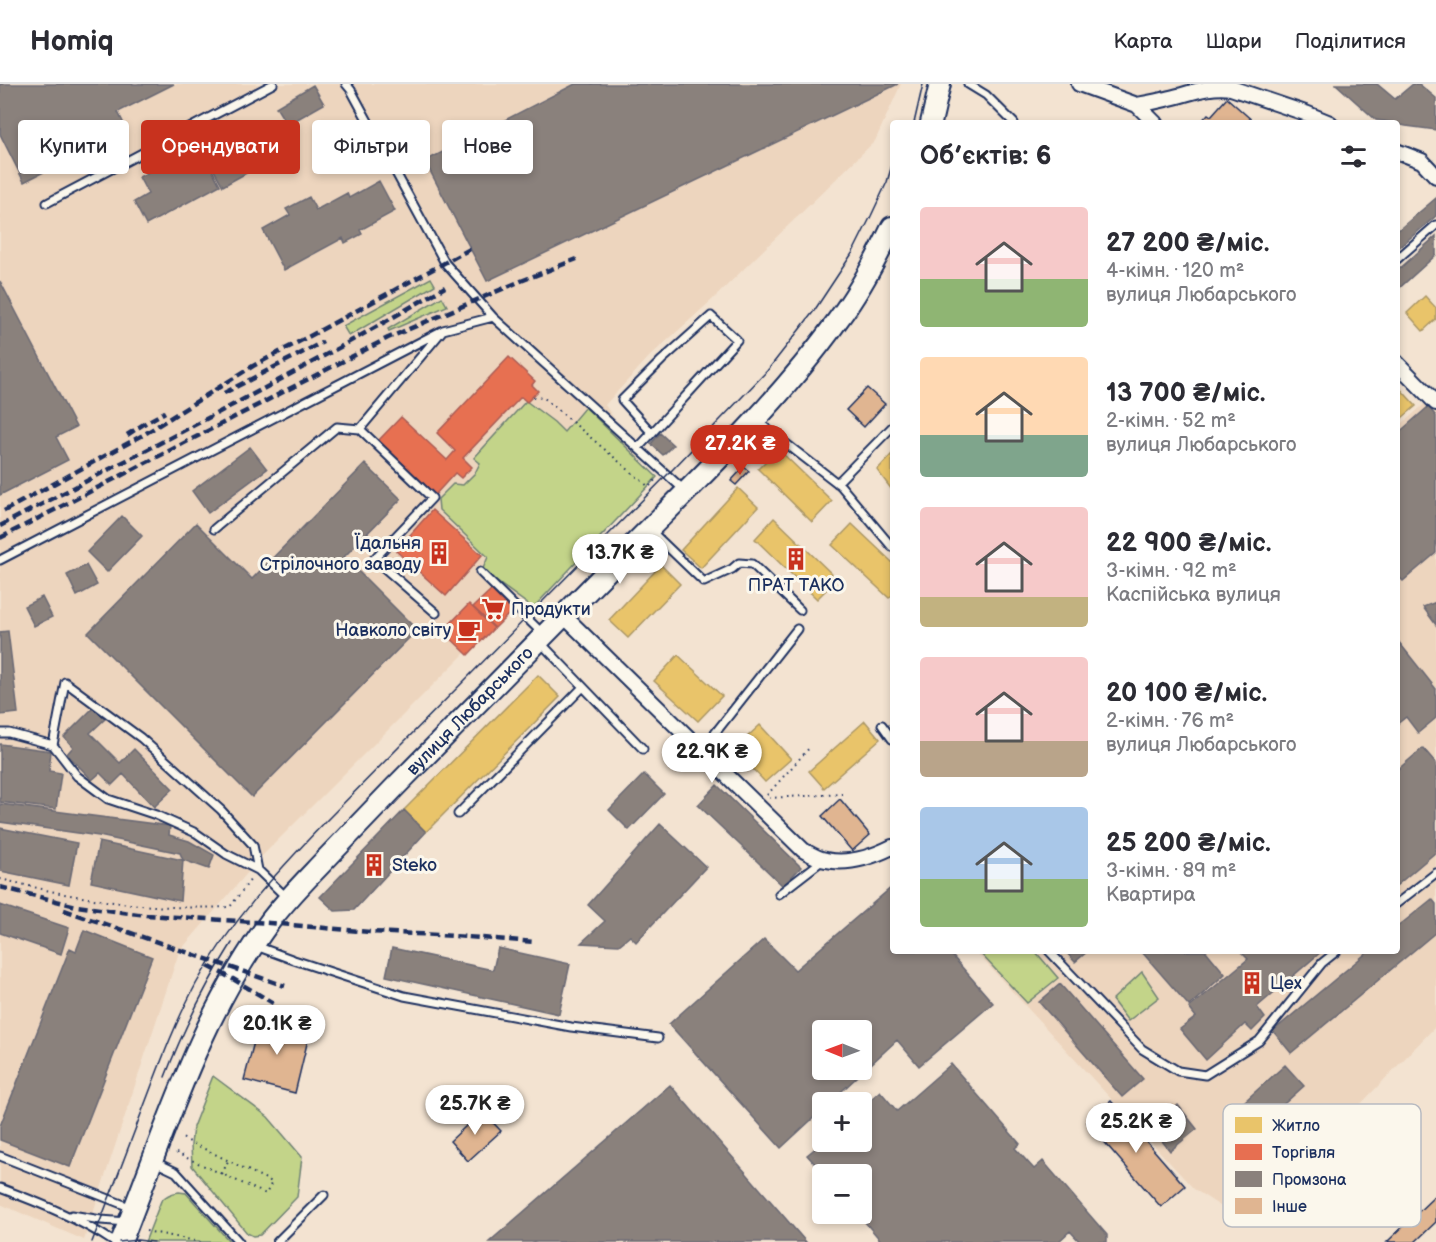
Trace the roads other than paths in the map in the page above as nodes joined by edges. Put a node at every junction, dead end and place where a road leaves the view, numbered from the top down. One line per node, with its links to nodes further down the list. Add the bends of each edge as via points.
1 (273, 84): 14 (lane)
2 (346, 84): 18 (lane, via 446,263)
3 (940, 84): 8 (main road)
4 (968, 84): 9 (lane, via 986,95)
5 (1079, 84): 7 (street)
6 (1249, 88): 7 (street, via 1206,88); 11 (street)
7 (1137, 105): 10 (street)
8 (932, 120)
9 (1011, 120)
10 (1152, 120)
11 (1323, 120)
12 (1400, 153): 13 (street, via 1422,161)
13 (1436, 176)
14 (47, 203)
15 (1436, 225): 17 (lane)
16 (890, 233): 22 (main road, вулиця Любарського, via 883,255 842,315)
17 (1400, 256)
18 (493, 317): 19 (lane); 26 (lane)
19 (443, 330): 23 (lane); 32 (lane)
20 (1400, 366): 21 (street)
21 (1436, 403)
22 (755, 419): 27 (lane); 28 (main road, вулиця Любарського)
23 (360, 429): 29 (lane, via 337,427); 35 (lane, via 432,498 374,559)
24 (890, 429): 27 (lane)
25 (652, 433): 25 (lane, via 737,340 711,316 622,400); 26 (lane)
26 (638, 448): 28 (lane)
27 (837, 483): 31 (lane)
28 (686, 492): 30 (main road, вулиця Любарського)
29 (214, 529)
30 (649, 530): 34 (lane, via 704,582 739,563 752,564); 36 (main road, вулиця Любарського)
31 (890, 545)
32 (0, 560)
33 (480, 572): 38 (lane)
34 (800, 610)
35 (436, 613)
36 (563, 615): 38 (main road, вулиця Любарського); 45 (street)
37 (797, 629): 45 (lane)
38 (541, 638): 39 (lane); 52 (main road, вулиця Любарського)
39 (583, 687): 44 (lane); 46 (lane)
40 (882, 726): 42 (lane)
41 (0, 733): 43 (lane)
42 (890, 736)
43 (53, 745): 49 (lane, via 78,776 108,799 196,833); 49 (lane, via 65,682 141,738 221,810 253,845)
44 (643, 749)
45 (701, 751): 48 (street, via 803,850)
46 (458, 814)
47 (890, 848): 48 (street, via 842,862)
48 (823, 860): 51 (lane)
49 (258, 870): 52 (lane)
50 (1436, 873): 53 (lane)
51 (779, 894)
52 (288, 898): 54 (main road, вулиця Любарського)
53 (1400, 901)
54 (254, 945): 57 (lane, via 404,996 571,1027); 59 (main road, вулиця Любарського, via 218,1004)
55 (1052, 954): 56 (lane, via 1142,1049 1178,1071 1205,1075 1259,1041)
56 (1333, 954)
57 (658, 1038)
58 (0, 1156): 63 (lane)
59 (152, 1161): 63 (main road, вулиця Любарського); 66 (lane, via 176,1172)
60 (0, 1188): 62 (lane)
61 (324, 1194): 67 (lane)
62 (64, 1213): 63 (lane); 64 (lane)
63 (136, 1221): 65 (main road, вулиця Любарського)
64 (114, 1242)
65 (121, 1242)
66 (239, 1242)
67 (277, 1242)

